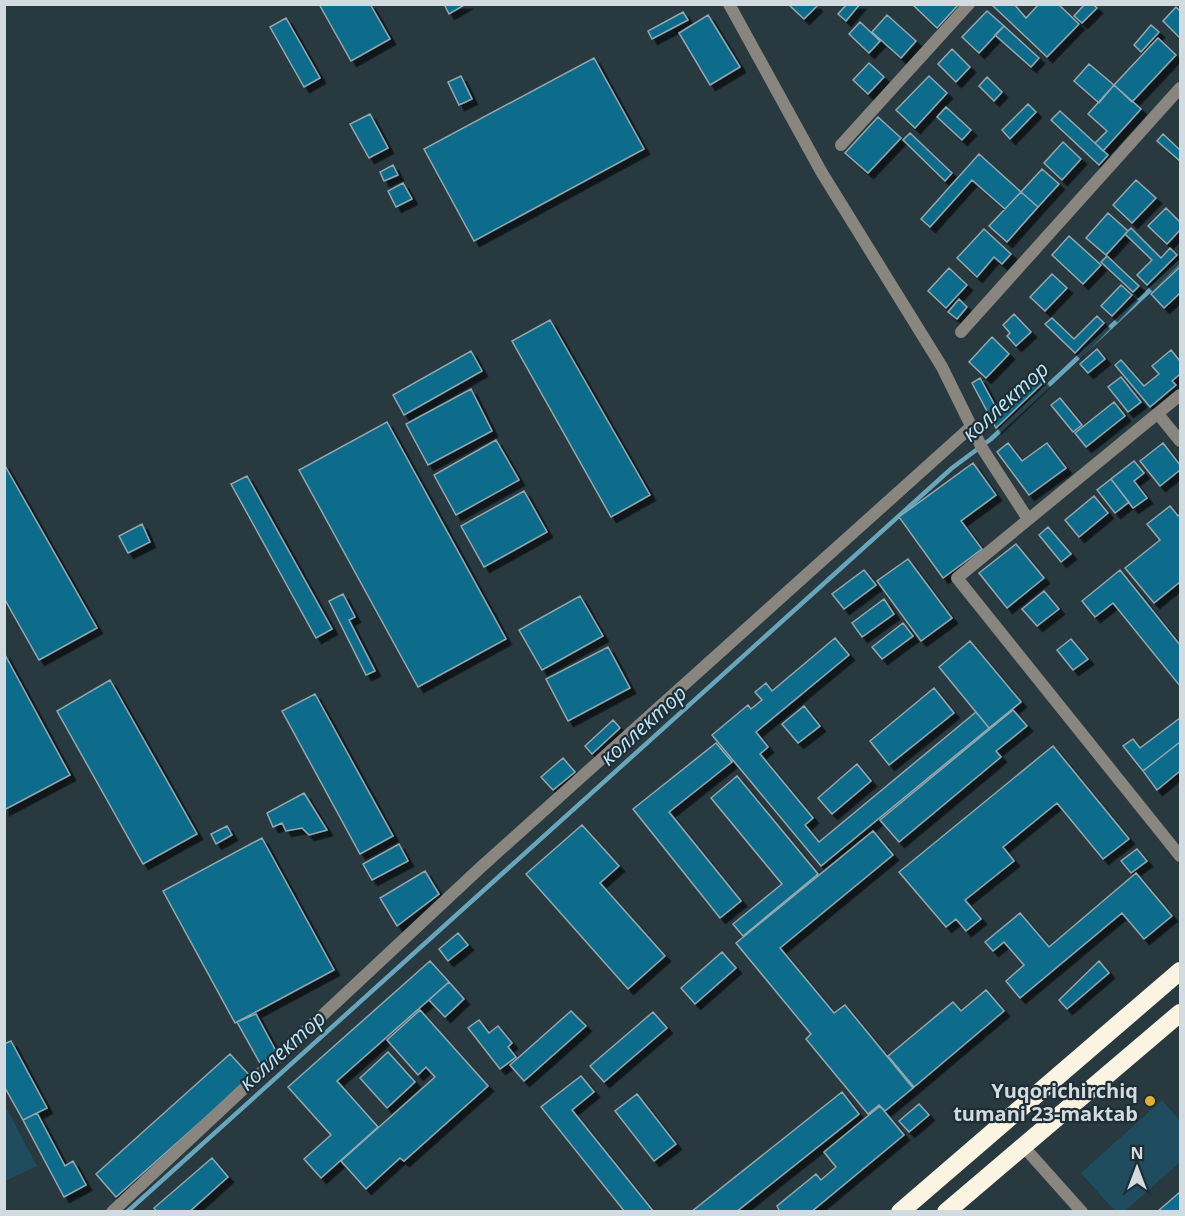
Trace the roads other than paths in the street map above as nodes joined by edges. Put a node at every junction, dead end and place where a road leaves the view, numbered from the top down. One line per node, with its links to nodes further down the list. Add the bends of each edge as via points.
1 (729, 4): 8 (street, via 822,173 942,367)
2 (969, 4): 4 (street)
3 (1180, 88): 5 (street)
4 (840, 145)
5 (961, 332)
6 (1180, 395): 7 (street)
7 (1158, 414): 9 (street); 10 (street)
8 (973, 429): 10 (street); 16 (street, via 480,868)
9 (1180, 441)
10 (1028, 519): 11 (street, via 957,578)
11 (1180, 856)
12 (1180, 971): 14 (highway)
13 (1180, 1013): 15 (highway)
14 (1003, 1124): 15 (highway); 17 (highway)
15 (1023, 1146): 18 (highway); 19 (street)
16 (112, 1212)
17 (900, 1212)
18 (946, 1212)
19 (1083, 1212)

